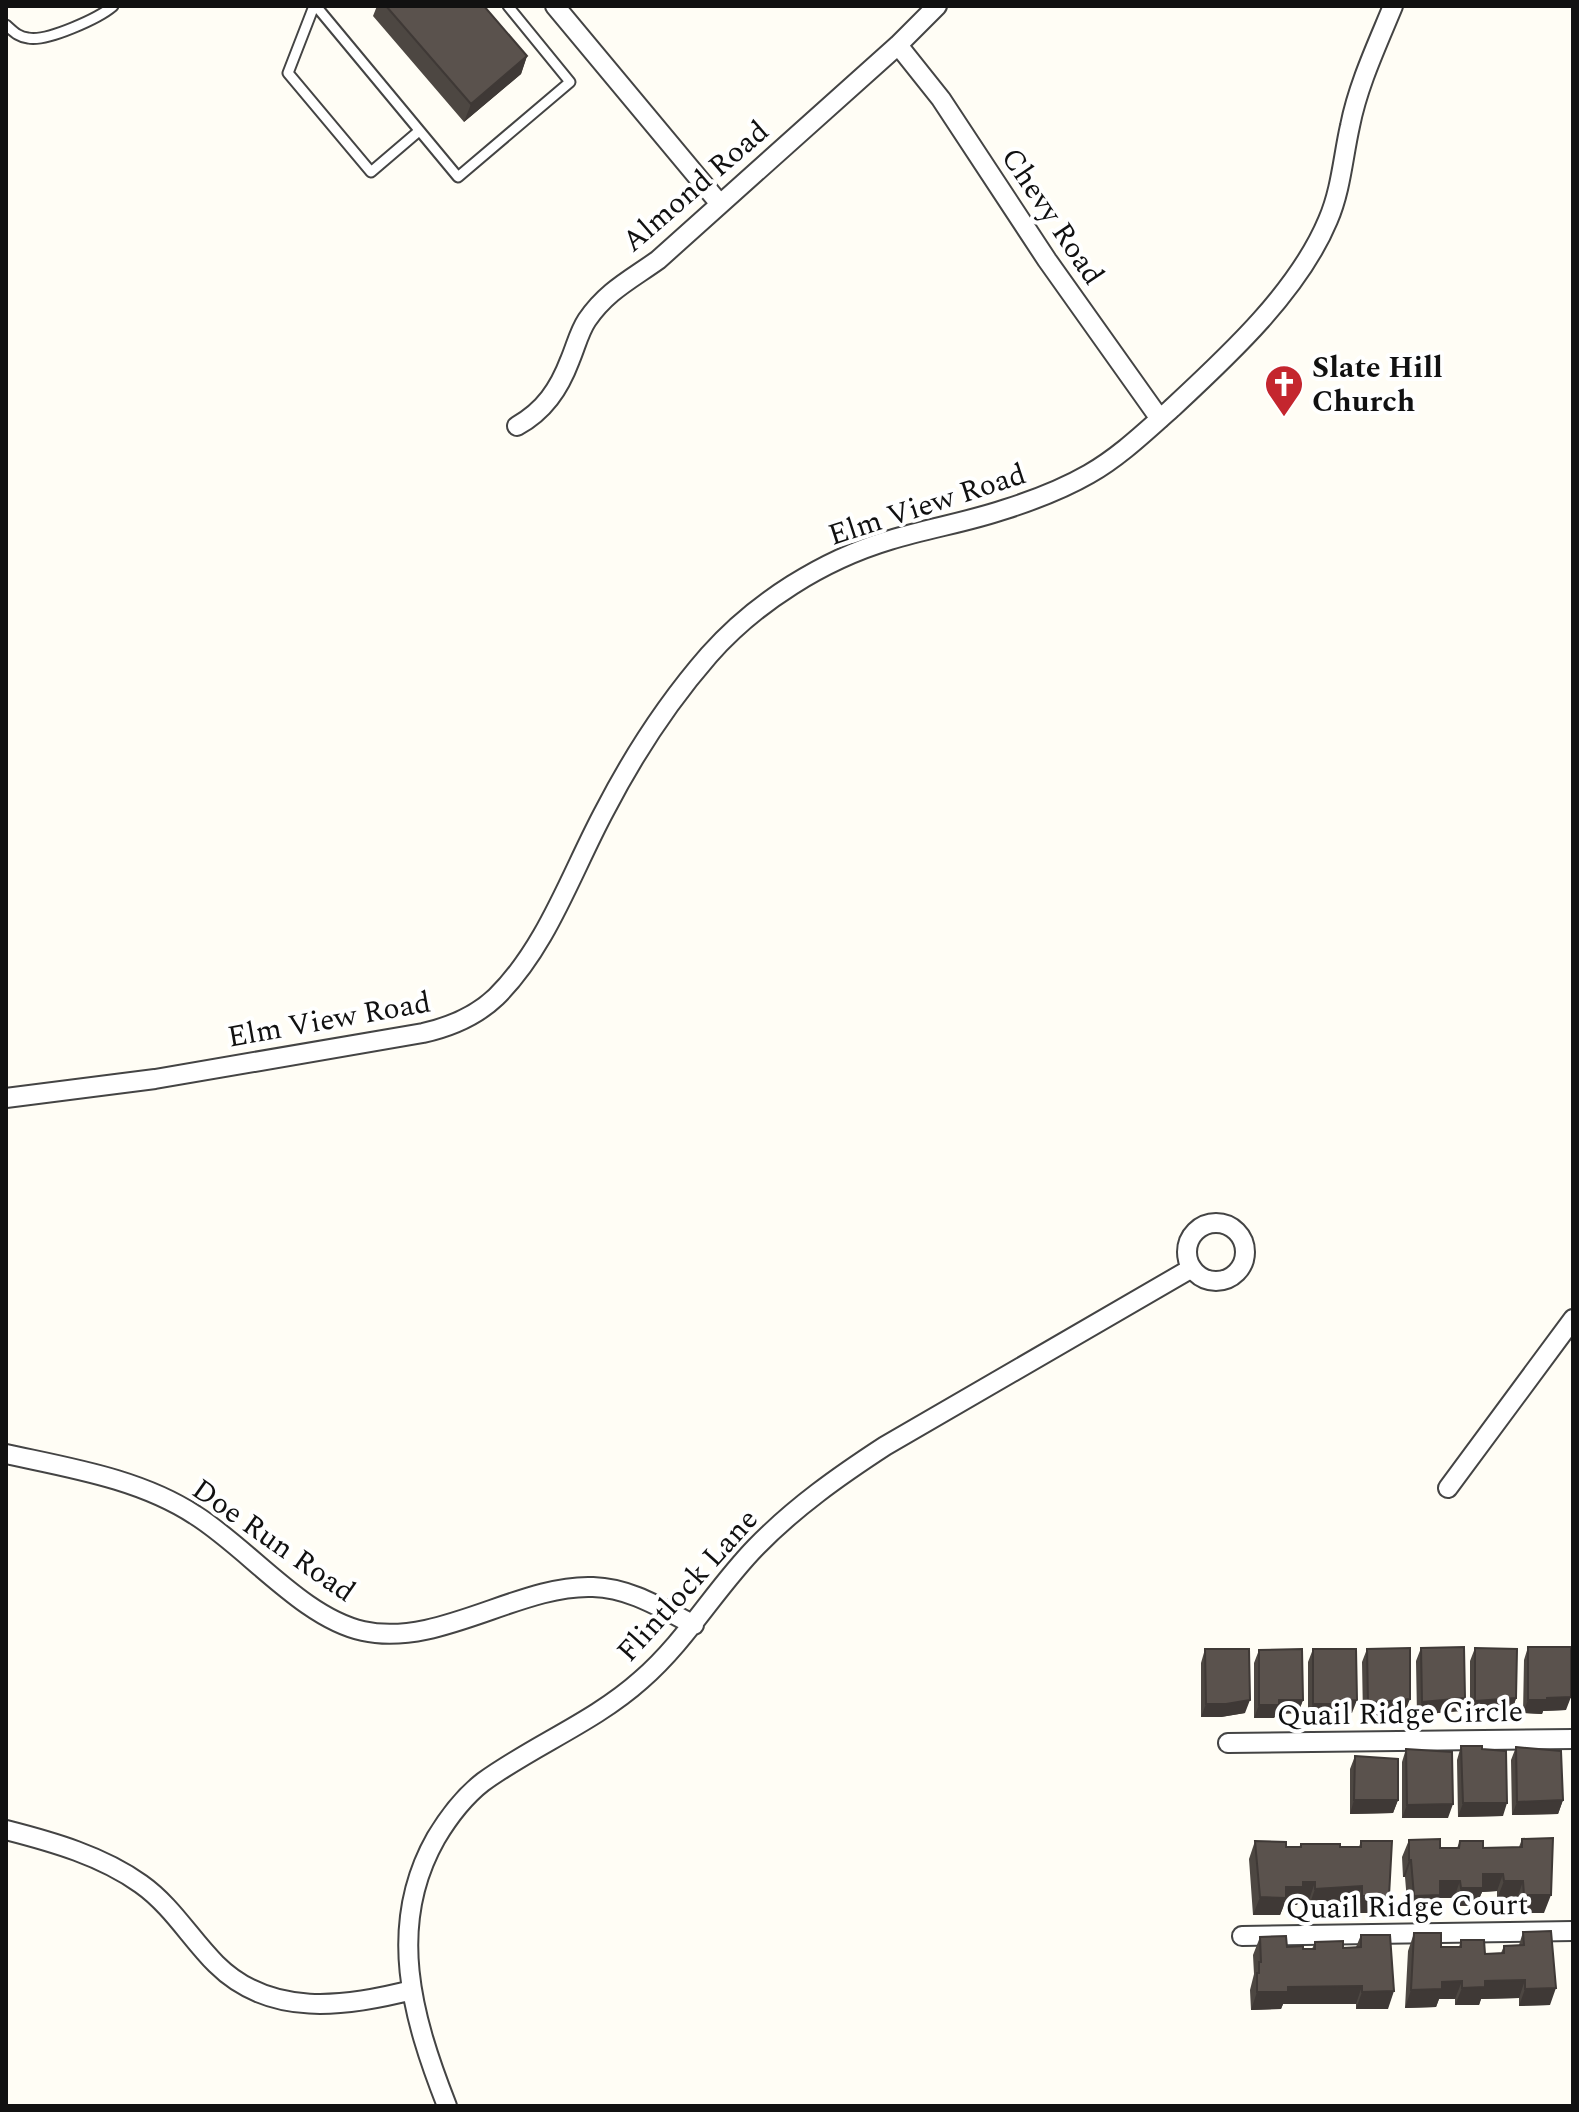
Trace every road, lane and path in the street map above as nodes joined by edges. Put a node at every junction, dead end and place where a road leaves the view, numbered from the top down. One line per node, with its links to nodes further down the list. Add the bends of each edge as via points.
1 (113, 6): 7 (lane, via 103,15 40,39 15,34)
2 (315, 6): 9 (lane); 9 (lane, via 288,73 352,150 371,172)
3 (508, 6): 9 (lane, via 570,82 458,177)
4 (555, 6): 10 (street)
5 (937, 6): 8 (street, Almond Road)
6 (1393, 6): 11 (street, Elm View Road, via 1350,123 1336,200 1311,253 1244,338)
7 (6, 25)
8 (898, 45): 10 (street, Almond Road); 11 (street, Chevy Road, via 941,99)
9 (419, 131)
10 (720, 204): 12 (street, Almond Road, via 658,260 604,298 586,322 555,389 537,415)
11 (1160, 419): 13 (street, Elm View Road, via 1089,474 1007,509 861,550 804,578 740,624 651,731 523,962 497,996 458,1022 423,1033 155,1079)
12 (517, 426)
13 (6, 1098)
14 (1192, 1268): 18 (street, Flintlock Lane, via 837,1478 754,1549)
15 (1573, 1319): 17 (street)
16 (6, 1454): 18 (street, Doe Run Road, via 158,1495 225,1535 319,1612 363,1631 421,1631 562,1589 592,1587 641,1597)
17 (1448, 1488)
18 (694, 1625): 24 (street, Flintlock Lane, via 641,1681 481,1784 457,1808 417,1877 407,1938)
19 (1573, 1739): 20 (street, Quail Ridge Circle)
20 (1228, 1743)
21 (6, 1830): 24 (street, via 86,1854 143,1885 216,1964 249,1989 278,2000 322,2005)
22 (1573, 1931): 23 (street, Quail Ridge Court)
23 (1242, 1936)
24 (412, 1990): 25 (street, Flintlock Lane)
25 (447, 2106)

